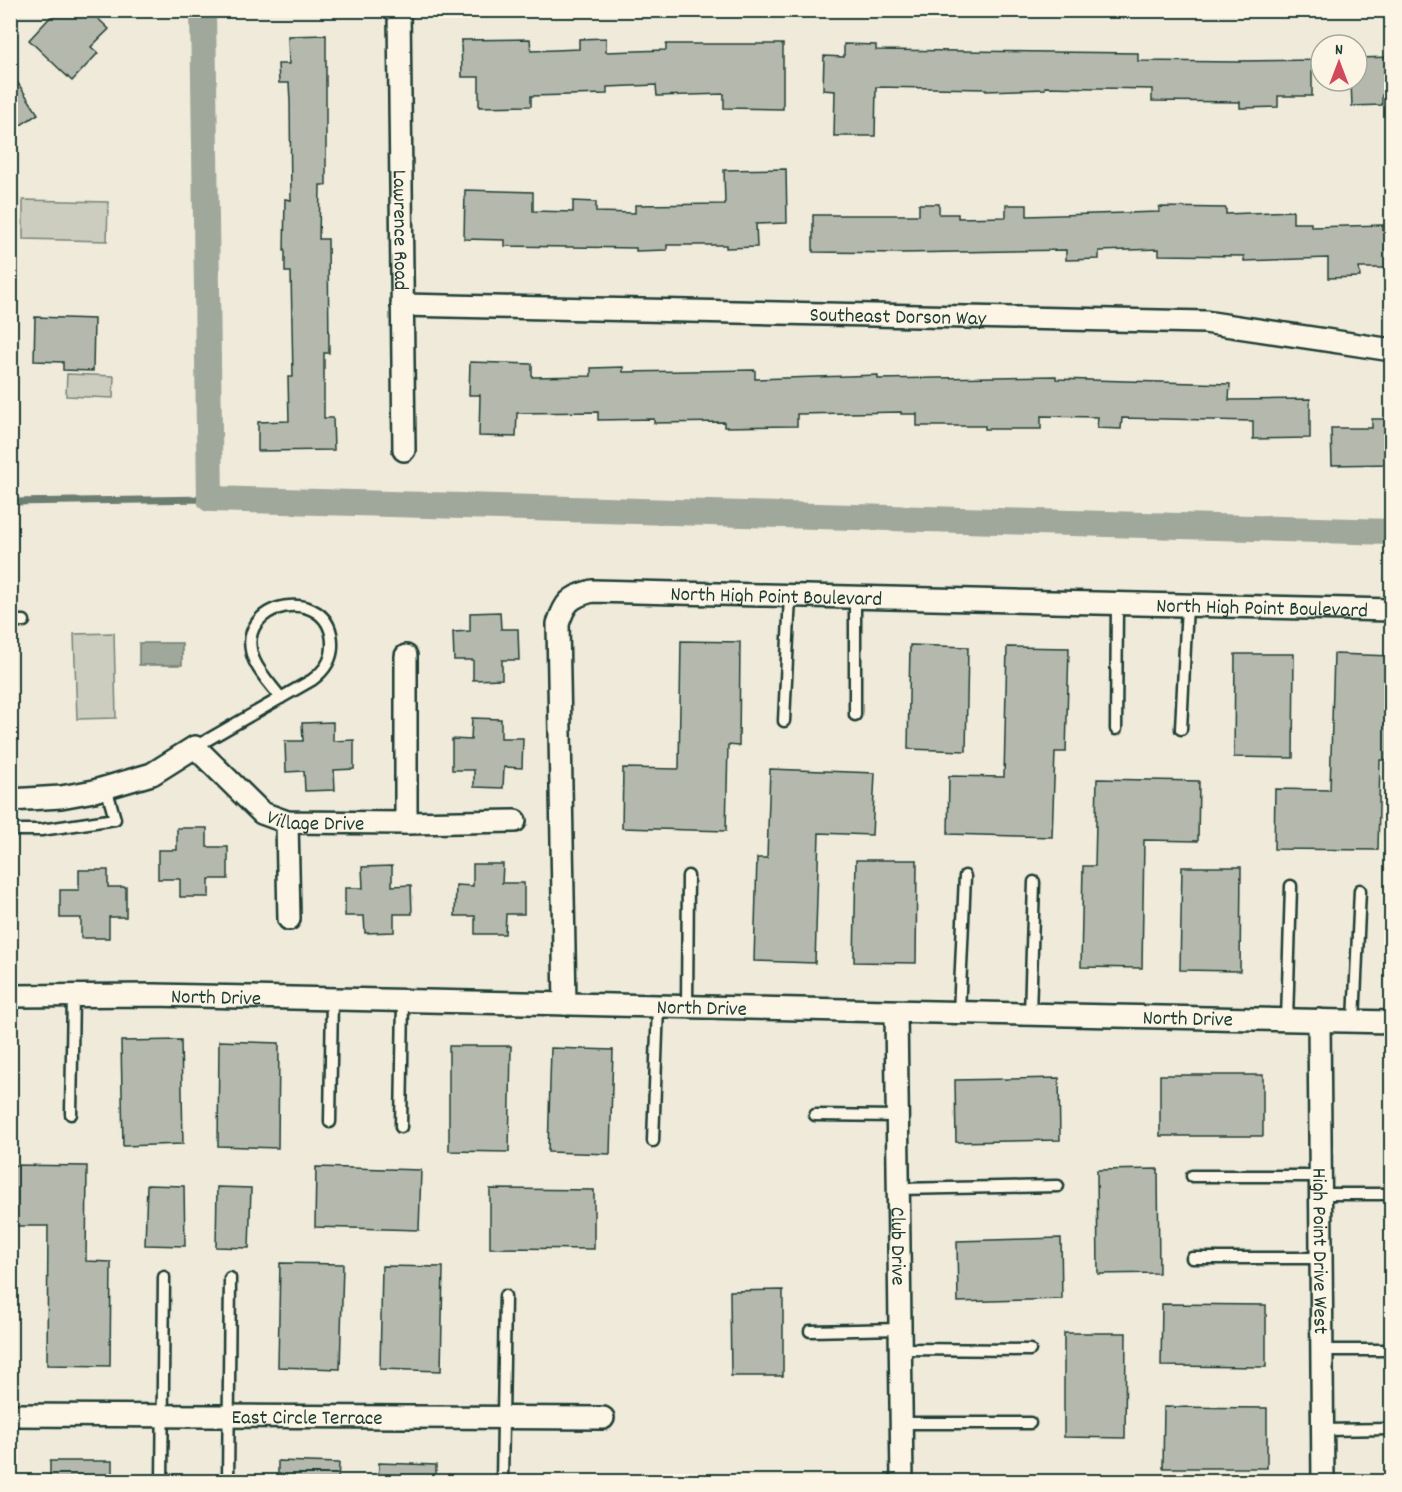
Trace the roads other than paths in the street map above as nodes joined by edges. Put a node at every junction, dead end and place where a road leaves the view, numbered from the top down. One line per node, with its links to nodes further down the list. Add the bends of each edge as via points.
1 (399, 10): 2 (street, Lawrence Road)
2 (402, 305): 3 (street, Southeast Dorson Way, via 1205,322); 4 (street, Lawrence Road)
3 (1392, 350)
4 (404, 450)
5 (790, 596): 6 (street, North High Point Boulevard); 15 (lane); 35 (street, North High Point Boulevard, via 592,591 576,595 563,607 558,624)
6 (855, 598): 7 (street, North High Point Boulevard); 14 (lane)
7 (1118, 604): 8 (street, North High Point Boulevard); 16 (lane)
8 (1187, 605): 9 (street, North High Point Boulevard); 17 (lane)
9 (1392, 610)
10 (10, 621): 11 (lane)
11 (24, 621)
12 (406, 656): 23 (street)
13 (281, 698): 13 (lane, via 322,673 332,652 330,630 316,612 305,607 282,605 272,610 262,617 252,638 254,660); 18 (lane)
14 (855, 715)
15 (784, 721)
16 (1116, 729)
17 (1181, 729)
18 (195, 747): 19 (street, via 152,774); 22 (street, Village Drive, via 262,813)
19 (106, 787): 20 (street, via 61,797); 24 (lane, via 115,819 41,830)
20 (10, 800)
21 (515, 821): 23 (street, Village Drive)
22 (287, 822): 23 (street, Village Drive); 30 (street)
23 (406, 823)
24 (10, 830)
25 (688, 876): 37 (lane)
26 (965, 876): 39 (lane)
27 (1034, 882): 40 (lane)
28 (1291, 886): 41 (lane)
29 (1360, 890): 43 (lane)
30 (289, 919)
31 (73, 995): 32 (street, North Drive); 33 (street, North Drive); 45 (lane)
32 (10, 996)
33 (332, 998): 34 (street, North Drive); 48 (lane)
34 (403, 1000): 35 (street, North Drive); 49 (lane)
35 (564, 1004): 36 (street, North Drive)
36 (658, 1006): 37 (street, North Drive); 50 (lane)
37 (687, 1007): 38 (street, North Drive)
38 (896, 1012): 39 (street, North Drive); 47 (street, Club Drive)
39 (959, 1013): 40 (street, North Drive)
40 (1030, 1015): 41 (street, North Drive)
41 (1287, 1020): 42 (street, North Drive)
42 (1319, 1020): 43 (street, North Drive); 52 (street, High Point Drive West)
43 (1354, 1021): 44 (street, North Drive)
44 (1392, 1022)
45 (71, 1114)
46 (814, 1115): 47 (lane)
47 (897, 1116): 54 (street, Club Drive)
48 (330, 1122)
49 (401, 1128)
50 (653, 1141)
51 (1192, 1176): 52 (lane)
52 (1320, 1185): 55 (lane); 57 (street, High Point Drive West)
53 (1059, 1186): 54 (lane)
54 (898, 1189): 62 (street, Club Drive)
55 (1392, 1194)
56 (1192, 1258): 57 (lane)
57 (1321, 1258): 64 (street, High Point Drive West)
58 (164, 1277): 67 (lane)
59 (230, 1278): 68 (lane)
60 (505, 1296): 69 (lane)
61 (810, 1331): 62 (lane)
62 (900, 1339): 63 (lane); 71 (street, Club Drive)
63 (1030, 1350)
64 (1322, 1350): 65 (lane); 74 (street, High Point Drive West)
65 (1392, 1350)
66 (10, 1415): 67 (street, East Circle Terrace)
67 (163, 1416): 68 (street, East Circle Terrace); 75 (lane)
68 (229, 1416): 69 (street, East Circle Terrace); 76 (lane)
69 (504, 1418): 70 (street, East Circle Terrace); 77 (lane)
70 (603, 1418)
71 (901, 1423): 72 (lane); 78 (street, Club Drive)
72 (1030, 1423)
73 (1392, 1429): 74 (lane)
74 (1322, 1430): 79 (street, High Point Drive West)
75 (162, 1482)
76 (228, 1482)
77 (502, 1482)
78 (902, 1482)
79 (1323, 1482)

